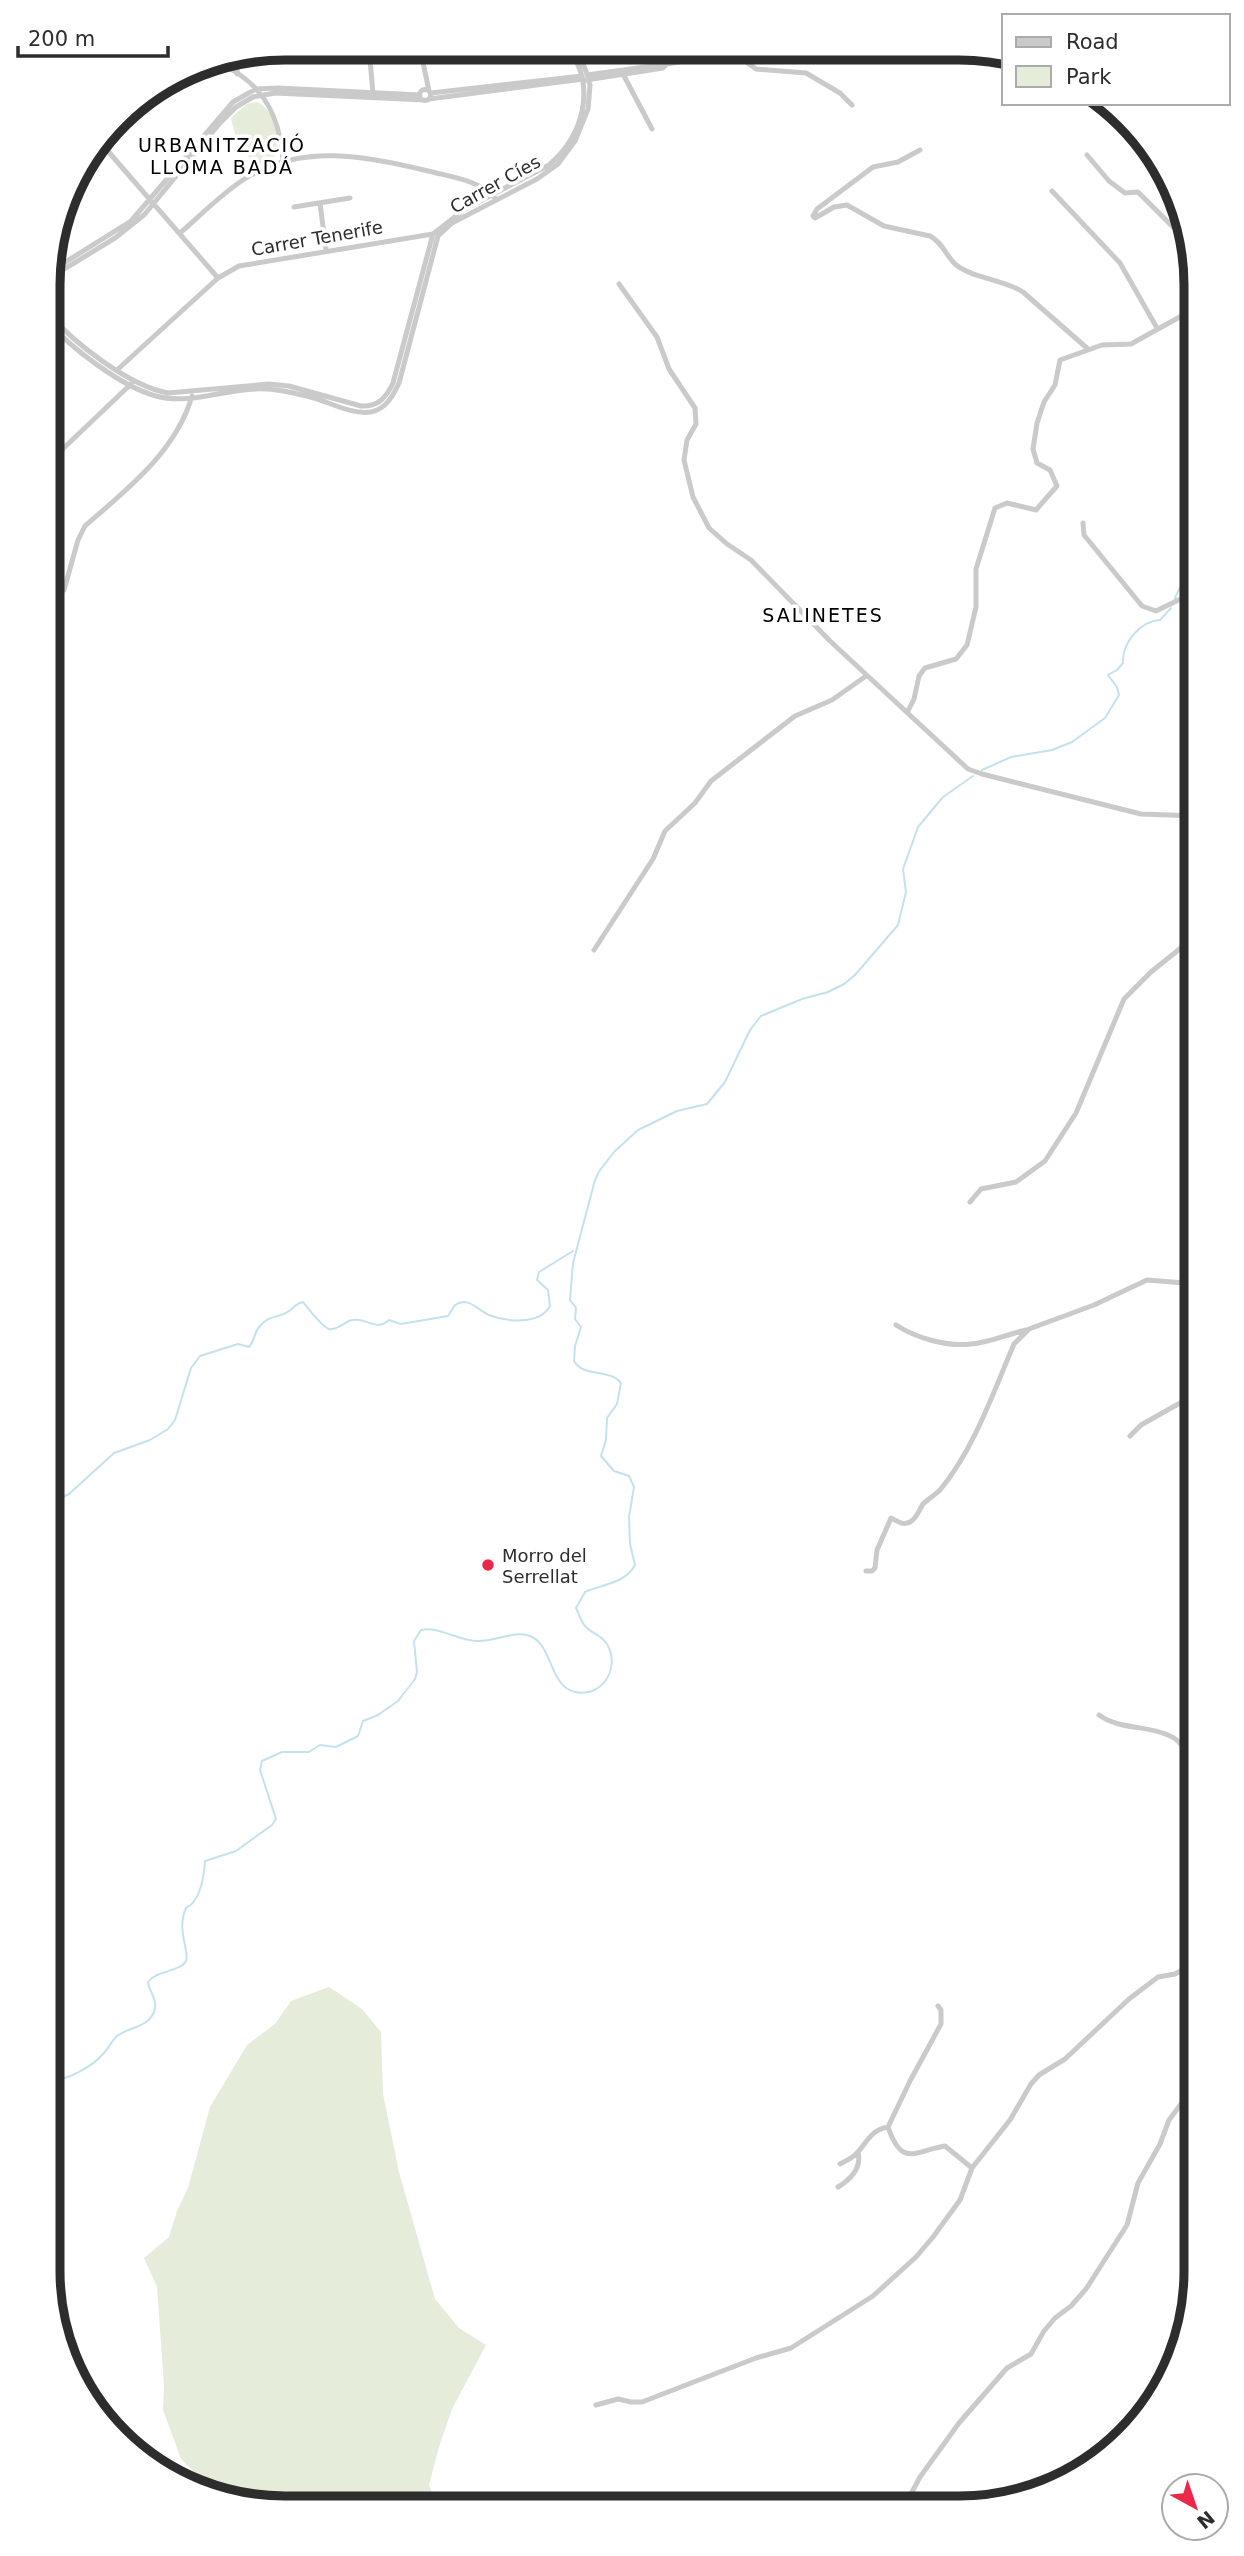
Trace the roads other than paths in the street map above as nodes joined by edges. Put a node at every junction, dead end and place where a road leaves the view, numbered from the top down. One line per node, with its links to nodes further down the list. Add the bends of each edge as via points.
1 (370, 60): 13 (street)
2 (423, 60): 15 (street)
3 (575, 60): 11 (street)
4 (580, 60): 11 (street, Carrer Cíes)
5 (685, 60): 9 (street, via 663,68)
6 (743, 60): 16 (street, via 756,69 806,74)
7 (238, 65): 10 (street)
8 (225, 67): 10 (street)
9 (623, 72): 11 (street); 17 (street)
10 (237, 74): 12 (street)
11 (585, 77): 15 (street); 23 (street, Carrer Cíes, via 580,117 559,156)
12 (256, 89): 13 (street); 14 (street); 25 (street, via 220,115)
13 (373, 94): 15 (street)
14 (263, 95): 15 (street); 21 (street, via 282,138); 25 (street, via 236,107)
15 (426, 95)
16 (852, 104)
17 (652, 130)
18 (106, 149): 25 (street)
19 (920, 150): 40 (street, via 898,162 873,167 813,216 847,205 884,226 930,236 957,265 1023,292)
20 (1087, 155): 28 (street, via 1109,181 1125,193 1138,192)
21 (284, 161): 23 (street, via 324,154 373,160 459,179); 29 (street, via 244,178)
22 (1052, 191): 38 (street, via 1120,263)
23 (495, 197): 30 (street, Carrer Cíes, via 450,219)
24 (350, 198): 26 (street)
25 (151, 202): 29 (street); 32 (street, via 121,229); 33 (street, via 131,228)
26 (320, 203): 27 (street); 31 (street)
27 (294, 207)
28 (1178, 232)
29 (180, 233): 34 (street)
30 (435, 235): 31 (street, Carrer Tenerife); 44 (street, via 393,383 378,404 361,406 269,384)
31 (326, 250): 34 (street, Carrer Tenerife, via 239,266)
32 (60, 266)
33 (60, 272)
34 (218, 278): 41 (street, Carrer Tenerife)
35 (619, 284): 49 (street, via 657,337 669,369 695,408 696,425 687,440 684,460 690,489 709,528 751,560)
36 (1184, 315): 38 (street)
37 (60, 326): 41 (street, via 75,342)
38 (1157, 328): 40 (street, via 1131,344)
39 (60, 334): 42 (street)
40 (1088, 349): 50 (street, via 1060,360 1055,385 1037,423 1033,455 1050,470 1057,486 1036,510 1007,503 995,508 976,569 976,607 967,645 956,659 925,668)
41 (118, 370): 42 (street); 43 (street)
42 (111, 372): 43 (street)
43 (132, 382): 44 (street, via 168,393); 45 (street)
44 (192, 394): 47 (street, via 181,424 163,451 85,526)
45 (60, 451)
46 (1083, 523): 48 (street, via 1084,535 1142,606 1156,611)
47 (64, 590)
48 (1184, 597)
49 (866, 676): 50 (street); 53 (street, via 832,700 795,716 711,781 665,831 653,859)
50 (908, 711): 51 (street, via 968,769 1141,814)
51 (1184, 816)
52 (1184, 945): 54 (street, via 1124,999 1076,1113 1045,1161 1017,1182 981,1189)
53 (594, 950)
54 (970, 1202)
55 (1184, 1283): 57 (street, via 1147,1280)
56 (896, 1325): 57 (street, via 927,1340 971,1345)
57 (1029, 1329): 60 (street, via 1014,1344 975,1430 939,1490 909,1523 891,1518 877,1550 875,1568)
58 (1184, 1401): 59 (street)
59 (1130, 1436)
60 (866, 1571)
61 (1099, 1715): 62 (street, via 1167,1734)
62 (1184, 1748)
63 (1184, 1969): 69 (street, via 1158,1978 1129,1999 1065,2059 1039,2075)
64 (938, 2006): 66 (street, via 941,2024)
65 (1184, 2100): 72 (street, via 1138,2183 1127,2225 1086,2289 1044,2331 1031,2354 1002,2374 958,2423)
66 (888, 2127): 67 (street, via 873,2133); 69 (street, via 894,2144 905,2152 919,2154 945,2146)
67 (858, 2152): 68 (street); 70 (street, via 860,2163)
68 (840, 2164)
69 (972, 2168): 71 (street, via 960,2200 916,2257 873,2296 801,2342 642,2402 618,2399)
70 (838, 2187)
71 (596, 2405)
72 (910, 2496)

